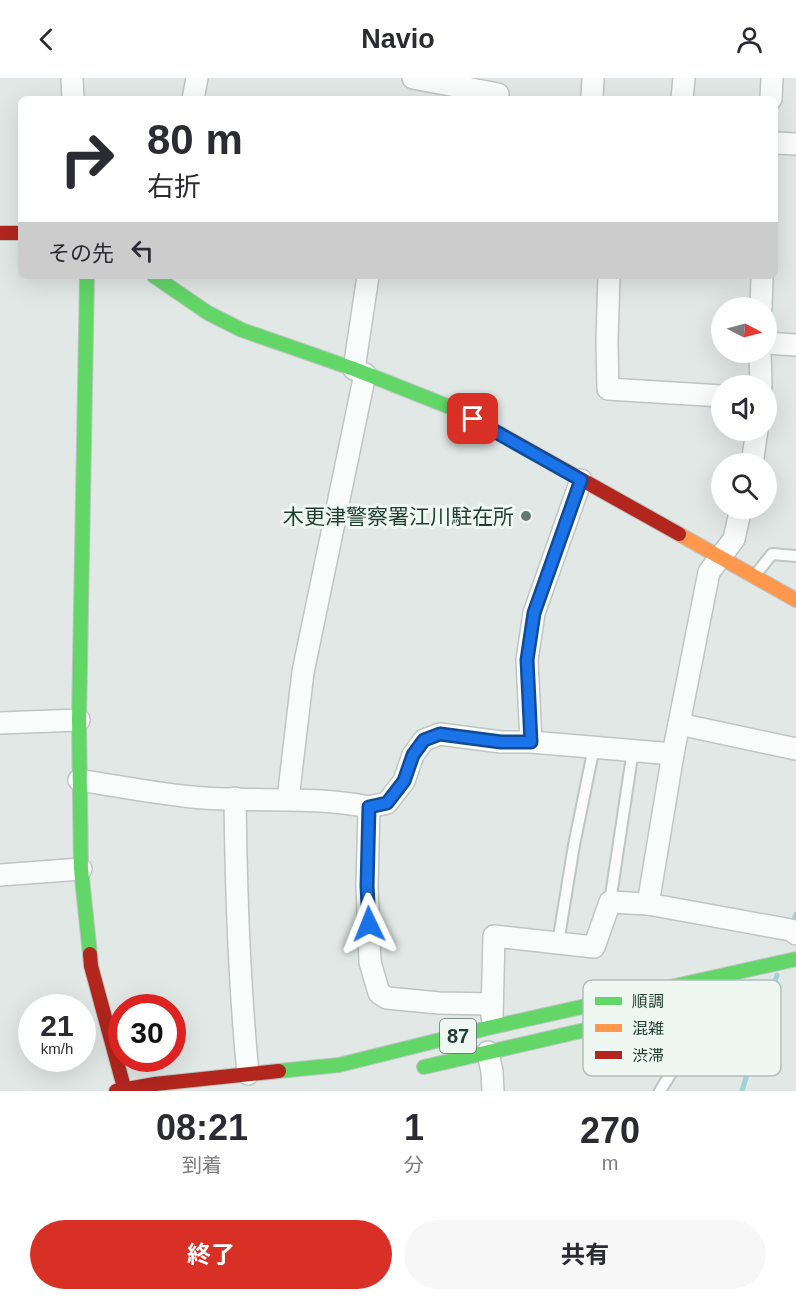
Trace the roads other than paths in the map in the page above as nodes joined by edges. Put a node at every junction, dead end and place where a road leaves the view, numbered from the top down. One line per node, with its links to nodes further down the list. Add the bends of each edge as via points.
1 (72, 78): 8 (street)
2 (197, 78): 9 (street)
3 (413, 78): 7 (street)
4 (593, 78): 10 (street)
5 (684, 78): 11 (street)
6 (772, 78): 12 (street)
7 (499, 90)
8 (73, 96)
9 (194, 96)
10 (592, 96)
11 (682, 96)
12 (771, 96)
13 (778, 143): 14 (street)
14 (796, 144)
15 (18, 232): 16 (street)
16 (0, 233)
17 (87, 279): 33 (street)
18 (158, 279): 25 (street, via 208,313 242,330)
19 (368, 279): 25 (street)
20 (609, 279): 26 (street, via 608,389)
21 (762, 279): 22 (street)
22 (761, 297)
23 (777, 344): 24 (street)
24 (796, 345)
25 (359, 371): 27 (street, via 455,409); 43 (street, via 303,672)
26 (711, 395)
27 (581, 480): 30 (street); 36 (street, via 534,613 527,660)
28 (739, 519): 30 (street, via 734,539)
29 (796, 556): 31 (lane, via 772,554)
30 (720, 557): 31 (street); 35 (street, via 709,572)
31 (754, 577): 32 (street)
32 (796, 600)
33 (79, 720): 34 (street); 41 (street)
34 (0, 723)
35 (679, 724): 38 (street); 40 (street)
36 (531, 742): 37 (street); 44 (street, via 440,734 424,740 413,755 404,781 387,803)
37 (594, 747): 39 (street); 50 (lane)
38 (796, 749)
39 (633, 750): 40 (street); 47 (lane)
40 (673, 754): 48 (street)
41 (79, 780): 42 (street, via 193,797); 45 (street)
42 (236, 798): 43 (street); 59 (street, via 236,889)
43 (288, 799): 44 (street)
44 (369, 807): 53 (street, via 370,962 379,993 397,999)
45 (81, 869): 46 (street); 61 (street, via 91,966)
46 (0, 875)
47 (610, 902): 48 (street); 50 (street, via 594,947)
48 (648, 904): 49 (street)
49 (796, 934)
50 (558, 943): 53 (street, via 494,936)
51 (796, 959): 52 (street, 87)
52 (702, 980)
53 (491, 1004): 55 (street)
54 (583, 1007): 55 (street, 87)
55 (492, 1027): 59 (street, 87, via 339,1065)
56 (583, 1030): 57 (street, 87)
57 (488, 1053): 58 (street, 87); 62 (street)
58 (410, 1071)
59 (248, 1074): 61 (street, 87)
60 (669, 1076): 63 (lane)
61 (122, 1091)
62 (493, 1091)
63 (660, 1091)

